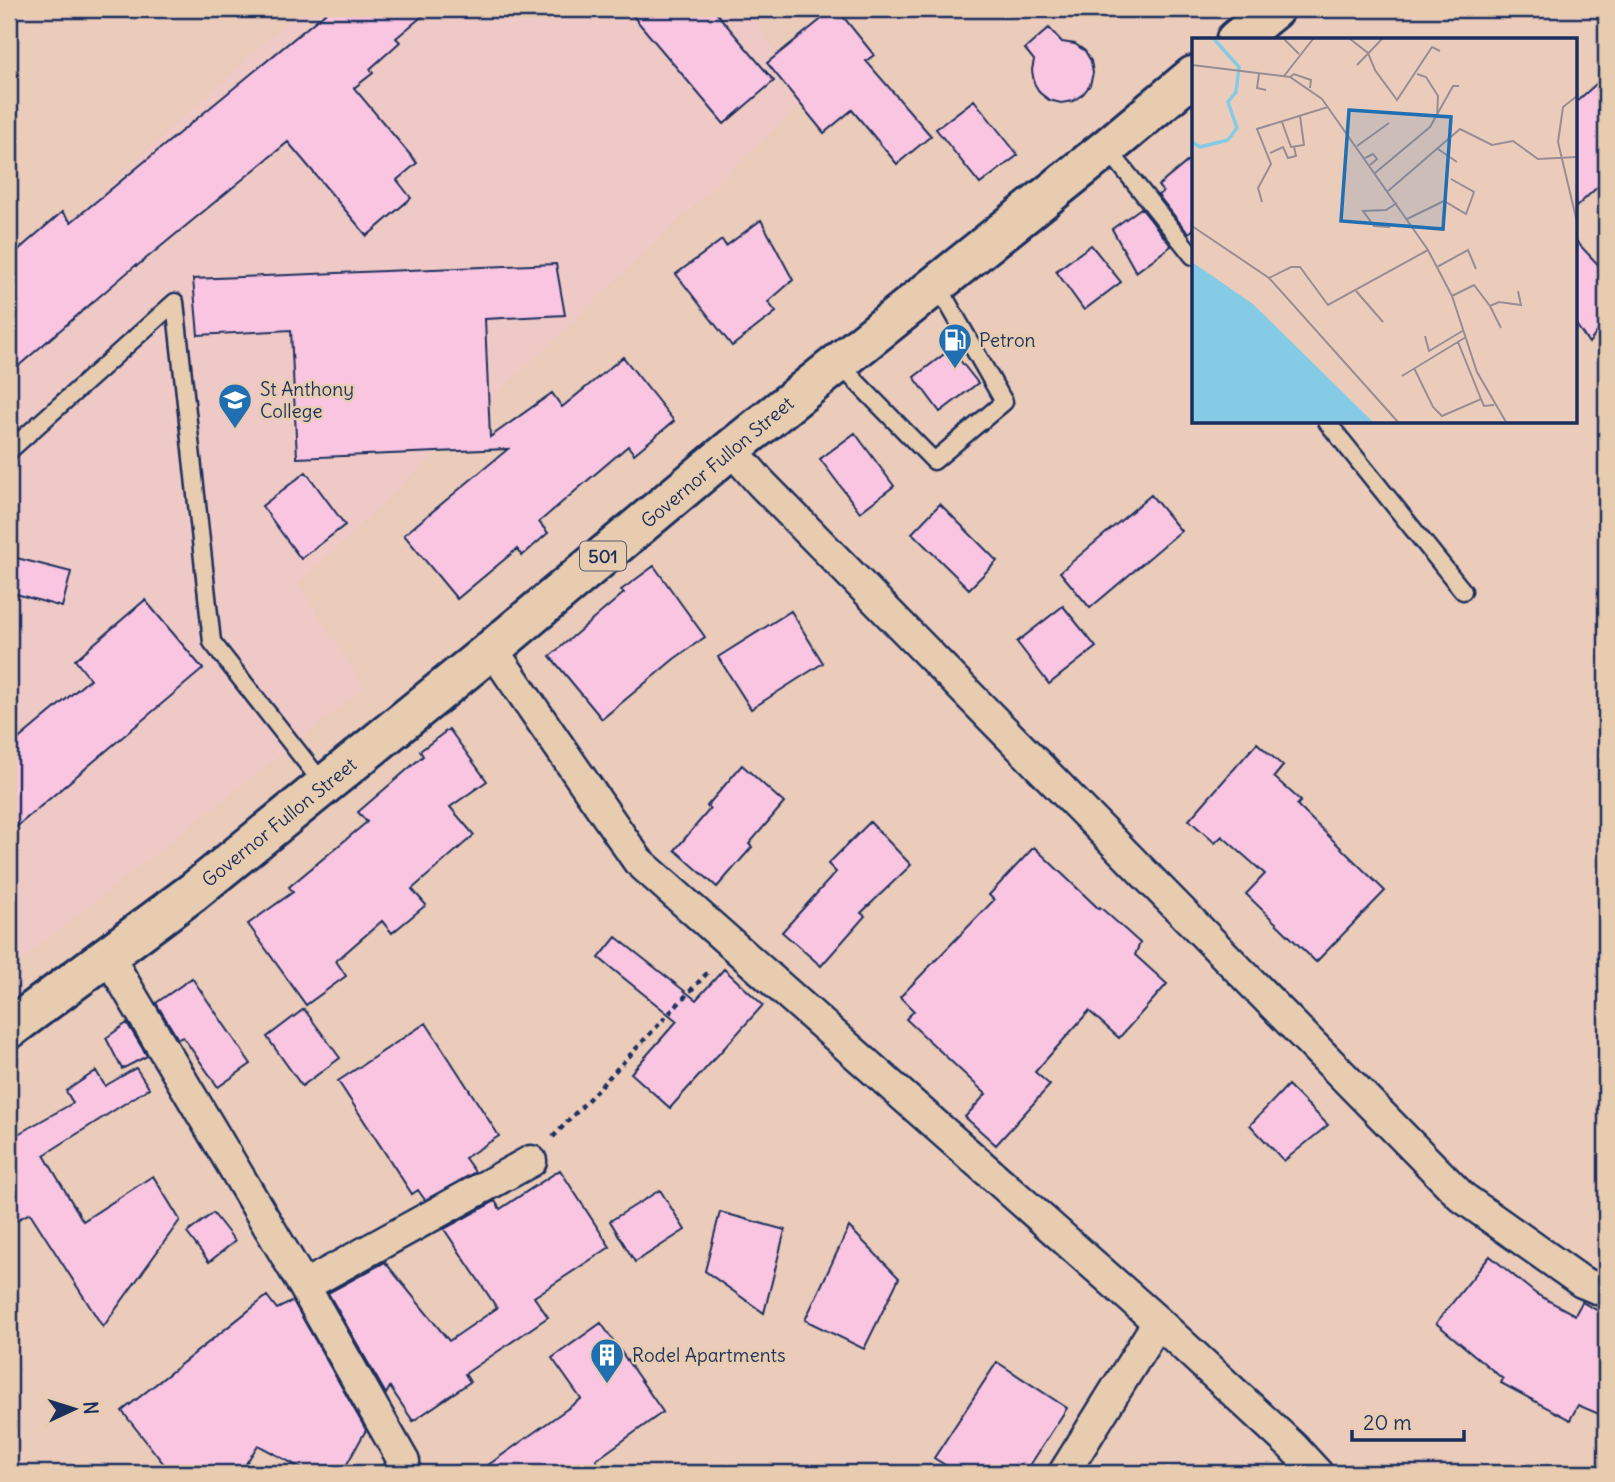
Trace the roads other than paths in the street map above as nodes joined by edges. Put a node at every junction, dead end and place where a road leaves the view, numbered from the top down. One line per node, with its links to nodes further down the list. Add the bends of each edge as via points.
1 (1273, 9): 2 (main road)
2 (1238, 38)
3 (1192, 77): 4 (main road, Governor Fullon Street / 501)
4 (1107, 148): 5 (lane); 6 (main road, Governor Fullon Street / 501)
5 (1192, 255)
6 (937, 284): 7 (main road, Governor Fullon Street / 501); 7 (lane, via 1004,402 934,461)
7 (838, 363): 9 (main road, Governor Fullon Street / 501)
8 (1329, 424): 11 (lane)
9 (731, 449): 12 (main road, Governor Fullon Street / 501); 17 (street, via 1462,1197)
10 (9, 450): 13 (lane, via 175,302 212,642)
11 (1463, 591)
12 (492, 649): 13 (main road, Governor Fullon Street / 501); 19 (street, via 638,861)
13 (324, 785): 14 (main road, Governor Fullon Street / 501)
14 (108, 956): 15 (main road, Governor Fullon Street / 501); 18 (street)
15 (9, 1029)
16 (531, 1161): 18 (street)
17 (1598, 1284)
18 (304, 1286): 20 (street, via 404,1462)
19 (1158, 1322): 21 (street); 22 (street)
20 (398, 1473)
21 (1064, 1473)
22 (1317, 1473)

